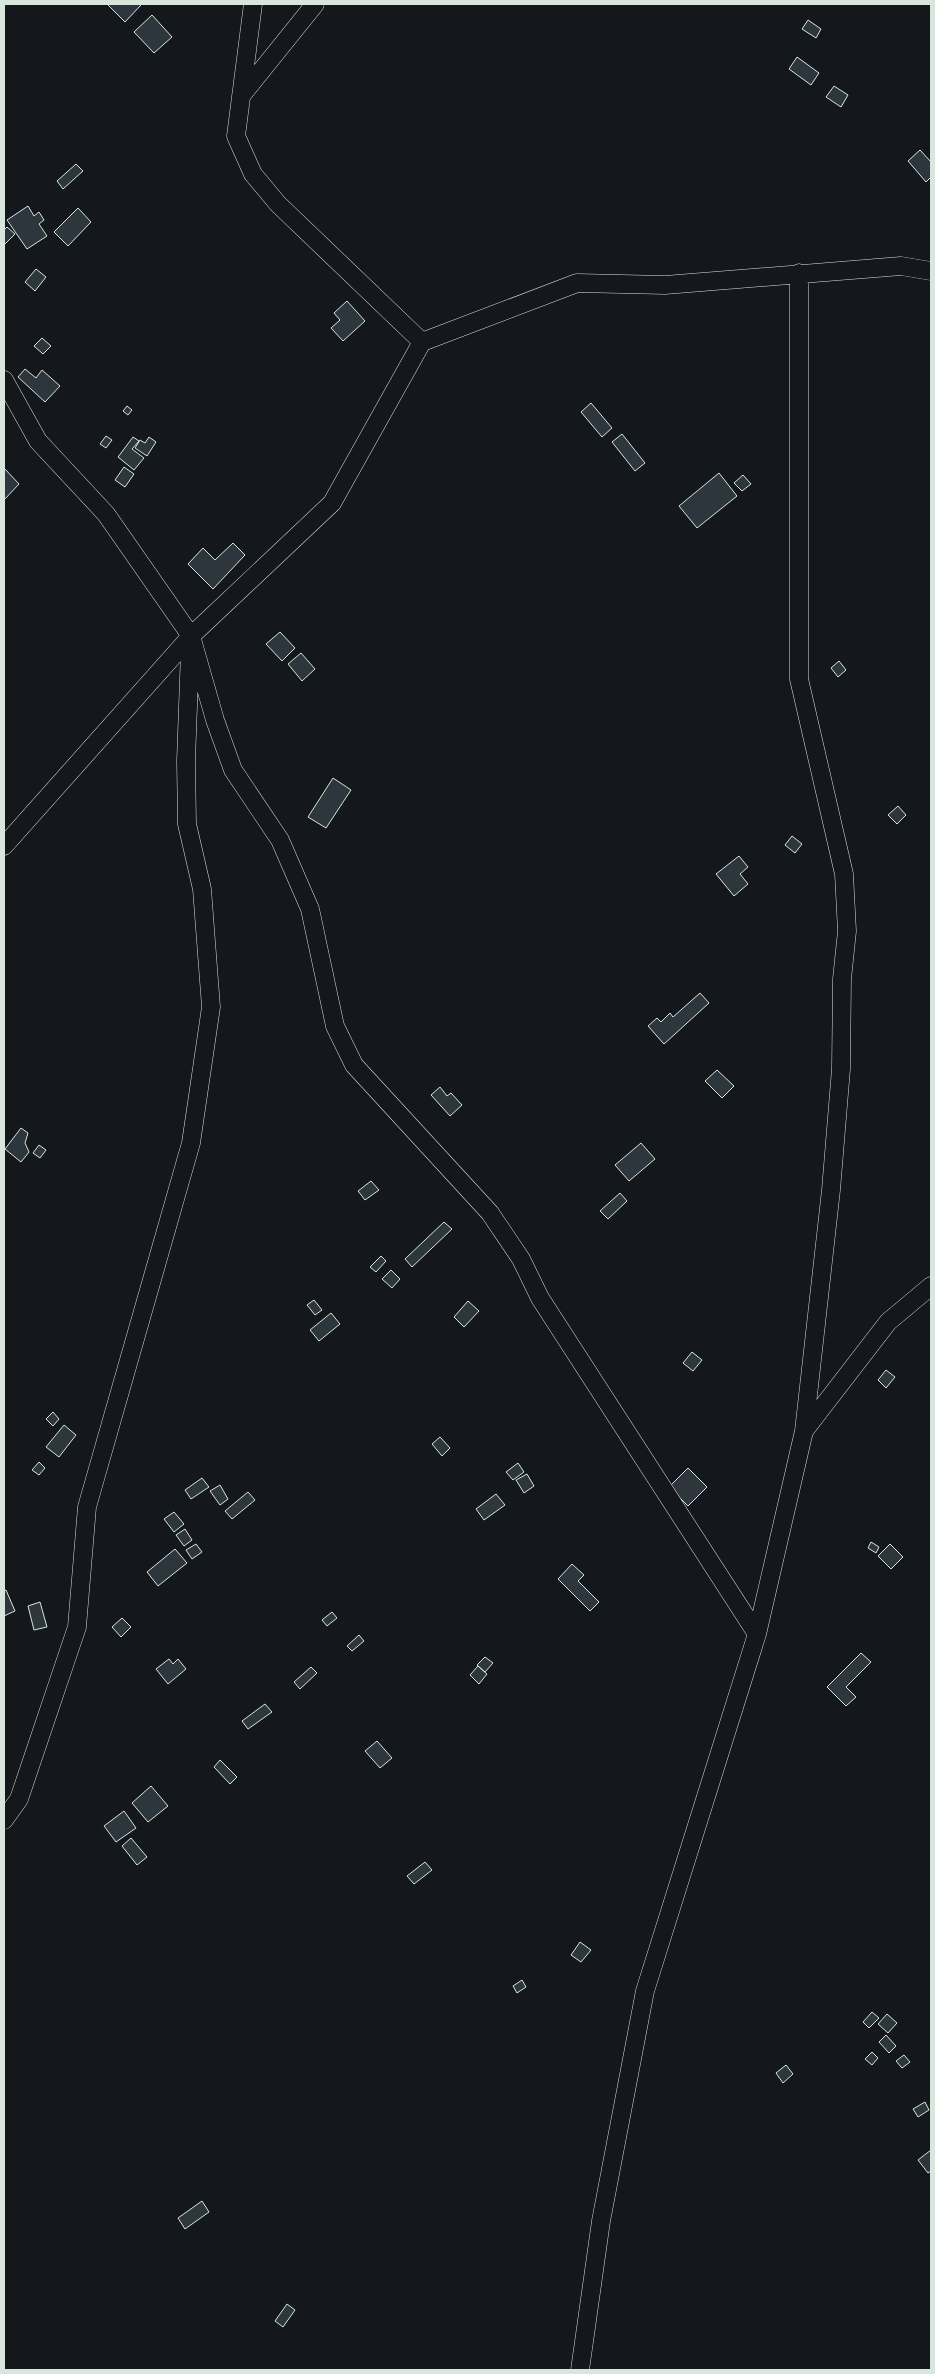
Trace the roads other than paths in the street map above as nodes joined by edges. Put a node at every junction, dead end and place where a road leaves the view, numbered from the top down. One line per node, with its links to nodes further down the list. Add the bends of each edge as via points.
1 (253, 4): 3 (street)
2 (315, 4): 3 (street)
3 (240, 97): 6 (street, via 236,136 253,174 278,204)
4 (931, 271): 5 (street, via 901,266)
5 (800, 274): 6 (street, via 665,286 577,283); 11 (street, via 799,679 844,874 846,931 841,1078)
6 (422, 342): 8 (street, via 332,503)
7 (4, 380): 8 (street, via 38,441 106,514)
8 (191, 636): 9 (street); 12 (street, via 233,770 280,840 310,909 336,1026 354,1065 490,1213 521,1259 540,1298); 13 (street, via 187,824 202,889 211,1007 191,1143 87,1507 77,1627 19,1799)
9 (4, 846)
10 (931, 1286): 11 (street, via 888,1322)
11 (804, 1432): 12 (street)
12 (757, 1634): 14 (street, via 645,1991 601,2221)
13 (4, 1820)
14 (580, 2370)

